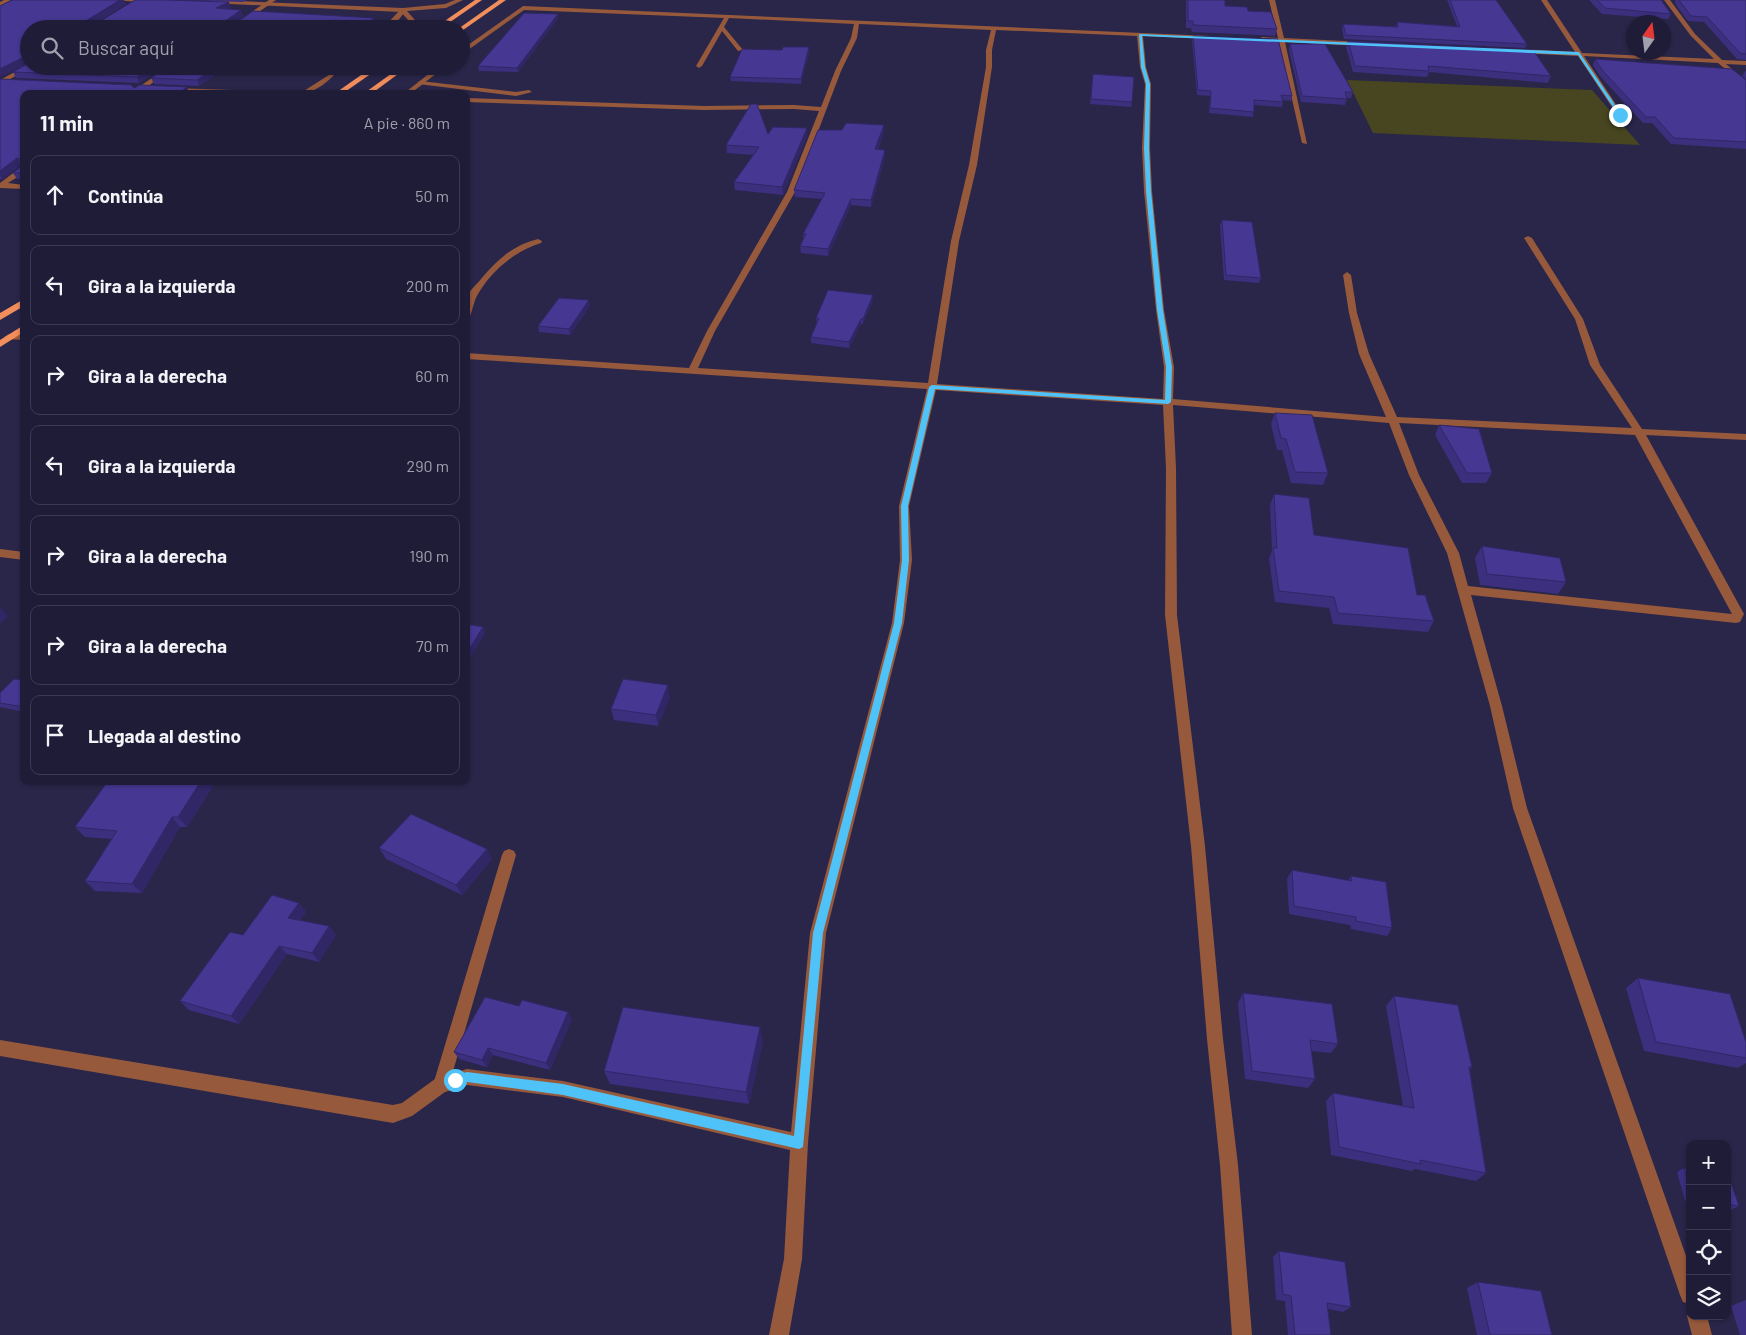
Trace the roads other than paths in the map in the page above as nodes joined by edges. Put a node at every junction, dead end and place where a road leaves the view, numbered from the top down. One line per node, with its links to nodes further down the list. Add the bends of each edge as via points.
1 (8, 0): 14 (street)
2 (118, 0): 3 (street)
3 (140, 0): 12 (street); 16 (street)
4 (273, 0): 15 (street)
5 (460, 0): 18 (street, via 446,6)
6 (479, 0): 23 (main road)
7 (503, 0): 25 (main road)
8 (524, 0): 17 (street)
9 (1272, 0): 33 (street)
10 (1544, 0): 38 (street)
11 (1667, 0): 39 (street)
12 (159, 1)
13 (208, 2): 15 (street)
14 (0, 4)
15 (267, 4): 18 (street); 20 (street)
16 (131, 5)
17 (523, 8): 19 (street); 28 (street)
18 (403, 10): 21 (street); 22 (street)
19 (727, 17): 24 (street); 26 (street)
20 (243, 20)
21 (396, 20)
22 (410, 20)
23 (449, 20)
24 (858, 22): 27 (street); 61 (street)
25 (470, 23)
26 (722, 28): 36 (street); 41 (street)
27 (994, 28): 29 (street); 79 (street, via 973,165 956,240)
28 (485, 35): 31 (street); 35 (street)
29 (1140, 35): 30 (street); 80 (street, via 1148,84 1148,191 1169,367)
30 (1212, 37)
31 (470, 38)
32 (1251, 38): 33 (street)
33 (1281, 40): 34 (street); 63 (street)
34 (1371, 44)
35 (470, 46)
36 (740, 50)
37 (1510, 50): 38 (street)
38 (1579, 54): 39 (street); 62 (street)
39 (1718, 61): 40 (street); 51 (street)
40 (1746, 63)
41 (699, 66)
42 (20, 71): 48 (street)
43 (160, 75): 52 (street)
44 (331, 75): 55 (street)
45 (366, 75): 56 (main road)
46 (393, 75): 57 (main road)
47 (430, 75): 50 (street)
48 (1, 82): 49 (street)
49 (22, 82)
50 (420, 83): 58 (street); 59 (street, via 516,94)
51 (1746, 84)
52 (139, 89): 53 (street); 54 (street)
53 (149, 89)
54 (134, 90)
55 (308, 90)
56 (343, 90)
57 (372, 90)
58 (411, 90)
59 (529, 92)
60 (470, 100): 61 (street)
61 (824, 109): 78 (street, via 792,192 710,331)
62 (1620, 115)
63 (1305, 144)
64 (20, 172): 65 (street)
65 (0, 185): 66 (street)
66 (20, 187)
67 (1528, 238): 82 (street, via 1578,319 1595,365)
68 (538, 241): 70 (street, via 505,258 473,294)
69 (1347, 275): 81 (street, via 1364,354)
70 (470, 303)
71 (20, 304): 72 (main road)
72 (0, 317)
73 (20, 331): 75 (main road)
74 (20, 337): 75 (street)
75 (9, 338): 76 (main road)
76 (0, 344)
77 (470, 356): 78 (street)
78 (692, 372): 79 (street)
79 (932, 387): 80 (street); 90 (street, via 904,506 906,560 898,623 818,933)
80 (1168, 402): 81 (street); 94 (street, via 1172,468 1171,615 1198,846)
81 (1393, 420): 82 (street); 86 (street, via 1414,474 1453,553)
82 (1639, 432): 83 (street); 86 (street, via 1738,614 1736,619)
83 (1746, 437)
84 (0, 553): 85 (street)
85 (20, 556)
86 (1463, 590): 91 (street, via 1496,706 1520,808)
87 (509, 855): 89 (street)
88 (0, 1048): 89 (street, via 393,1114 406,1110)
89 (441, 1085): 90 (street, via 467,1077 563,1089)
90 (799, 1143): 93 (street, via 793,1259)
91 (1686, 1283)
92 (1699, 1320): 95 (street)
93 (779, 1335)
94 (1242, 1335)
95 (1702, 1335)

